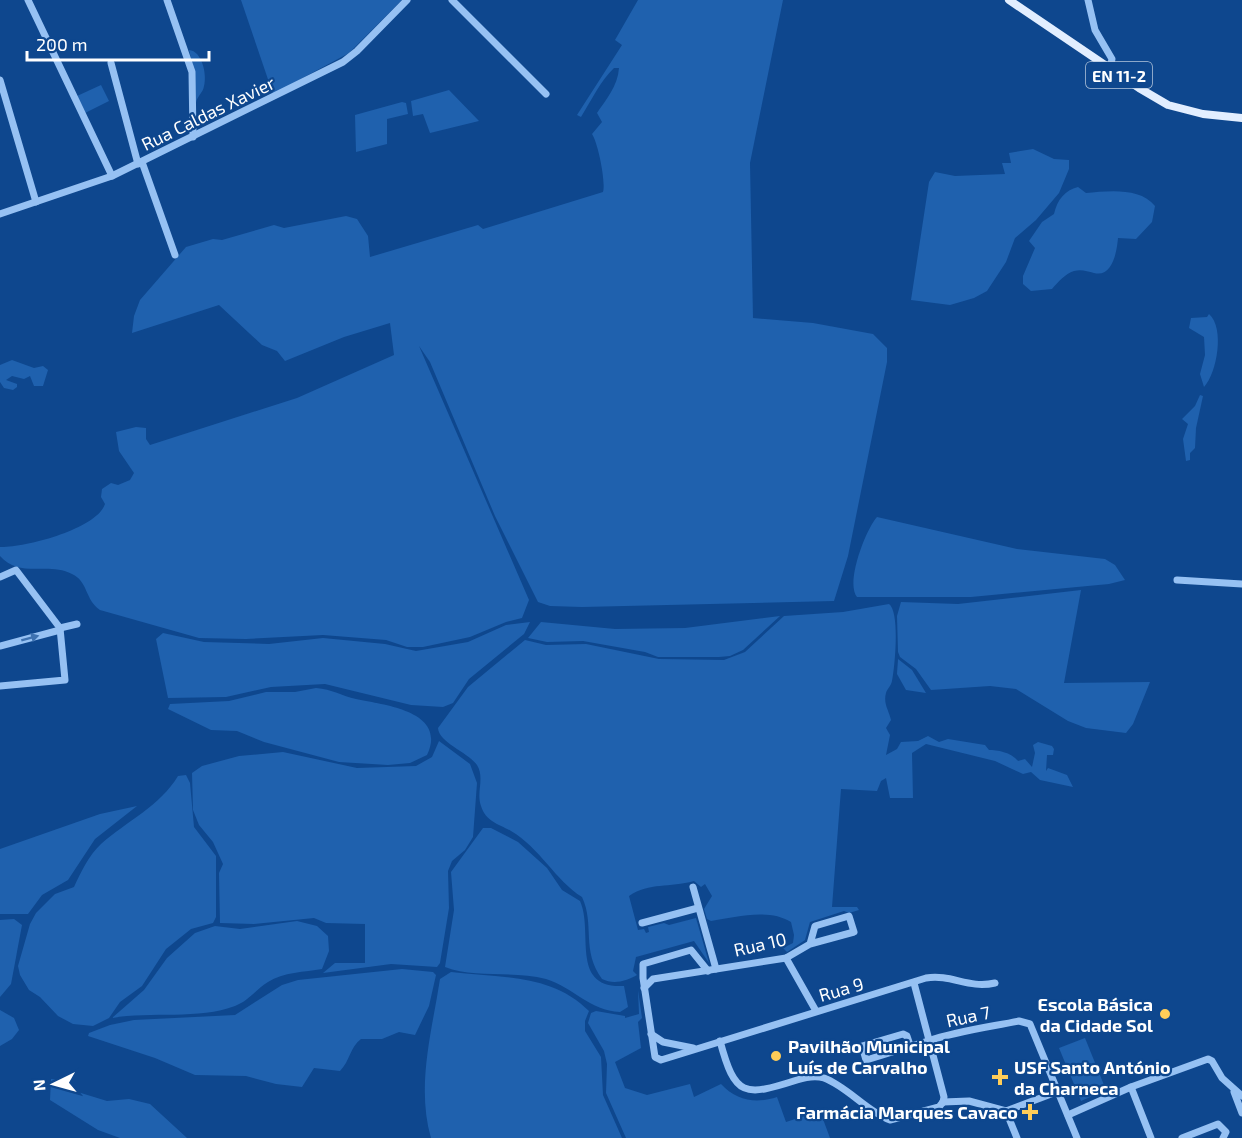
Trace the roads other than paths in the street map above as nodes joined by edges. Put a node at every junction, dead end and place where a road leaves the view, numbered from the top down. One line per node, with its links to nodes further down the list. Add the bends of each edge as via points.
1 (28, 0): 14 (street)
2 (166, 0): 12 (street, via 192,72)
3 (407, 0): 12 (street, Rua Caldas Xavier, via 343,62)
4 (452, 0): 10 (street)
5 (1009, 0): 8 (main road, EN 11-2)
6 (1088, 0): 8 (street, via 1095,30 1112,59)
7 (111, 63): 13 (street)
8 (1110, 69): 11 (main road, EN 11-2, via 1168,105)
9 (0, 80): 15 (street)
10 (546, 94)
11 (1242, 118)
12 (193, 137): 13 (street, Rua Caldas Xavier)
13 (140, 163): 14 (street, Rua Caldas Xavier); 17 (street)
14 (112, 177): 15 (street, Rua Caldas Xavier)
15 (36, 202): 16 (street, Rua Caldas Xavier)
16 (0, 214)
17 (175, 255)
18 (0, 577): 22 (street, via 16,570)
19 (1177, 580): 20 (street)
20 (1242, 584)
21 (77, 624): 22 (street)
22 (60, 629): 23 (street, one-way to 22); 24 (street, via 65,680)
23 (0, 646)
24 (0, 686)
25 (693, 887): 26 (street, Rua 10)
26 (698, 908): 27 (street); 30 (street, Rua 10)
27 (642, 923)
28 (810, 944): 28 (street, Rua 10, via 815,926 849,916 854,932); 29 (street, Rua 10)
29 (786, 958): 30 (street, Rua 10); 34 (street)
30 (712, 970): 33 (street, Rua 10, via 653,979); 33 (street, via 691,950 643,964)
31 (914, 983): 32 (street, Rua 9, via 939,976 979,987); 34 (street, Rua 9); 37 (street)
32 (995, 983)
33 (644, 988): 35 (street)
34 (816, 1011): 36 (street, Rua 9)
35 (651, 1034): 38 (street, Rua 9, via 663,1042); 38 (street, Rua 9, via 655,1057 661,1060)
36 (720, 1041): 38 (street, Rua 9); 44 (street, via 732,1079 752,1091 807,1077 823,1077 890,1120 939,1107)
37 (928, 1041): 39 (street, Rua 7); 42 (street, Rua 7, via 1019,1021 1032,1026); 44 (street)
38 (697, 1048)
39 (911, 1048): 39 (street, Rua 7, via 903,1034 862,1047 866,1060)
40 (1131, 1087): 41 (street, via 1208,1059); 47 (street); 50 (street)
41 (1233, 1089): 43 (street); 46 (street)
42 (1059, 1091): 45 (street); 47 (street)
43 (1242, 1096)
44 (943, 1102): 45 (street, via 969,1101)
45 (1006, 1111): 48 (street)
46 (1242, 1113)
47 (1068, 1115): 49 (street)
48 (1017, 1138)
49 (1077, 1138)
50 (1151, 1138)
51 (1182, 1138): 52 (street, via 1218,1124 1226,1132)
52 (1223, 1138)

